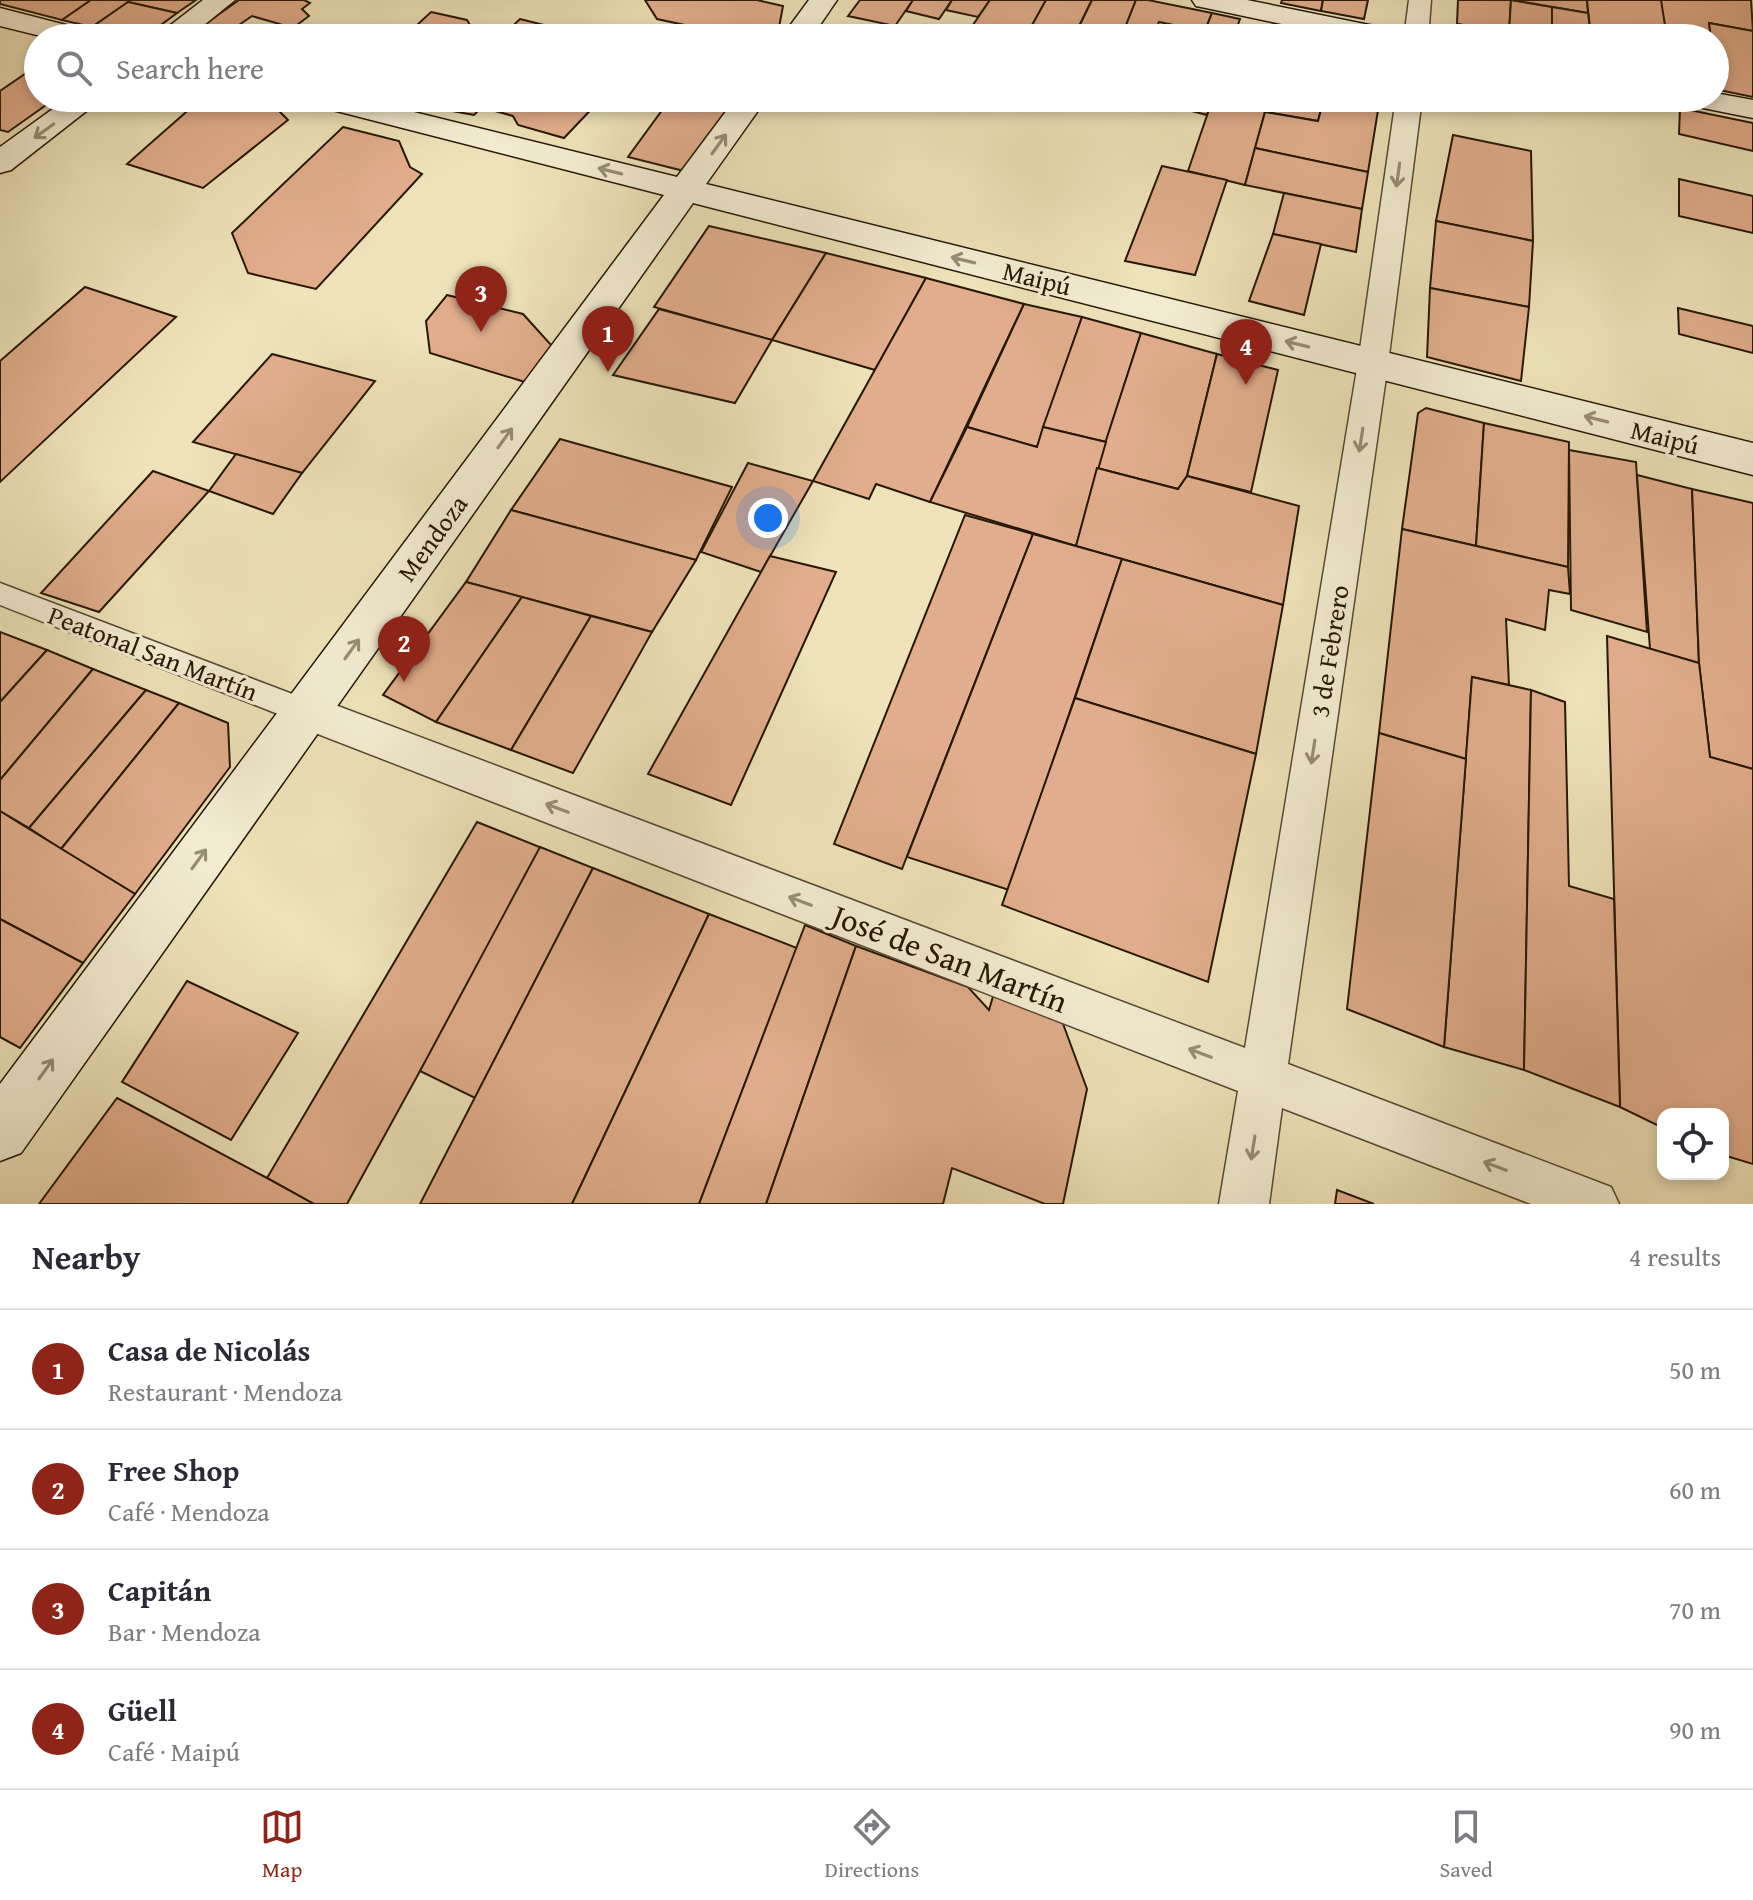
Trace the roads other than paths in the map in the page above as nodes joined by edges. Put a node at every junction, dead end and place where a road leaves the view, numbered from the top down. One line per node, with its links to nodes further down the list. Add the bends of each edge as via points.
1 (221, 0): 7 (main road)
2 (823, 0): 8 (main road)
3 (1206, 0): 9 (main road)
4 (1420, 0): 10 (street)
5 (0, 17): 6 (main road)
6 (28, 24)
7 (188, 24)
8 (806, 24)
9 (1322, 24)
10 (1417, 24)
11 (1729, 105): 12 (main road)
12 (1753, 109)
13 (69, 112): 17 (main road, one-way to 17)
14 (376, 112): 18 (main road, Maipú, one-way to 14)
15 (742, 112): 18 (main road, Mendoza, one-way to 15)
16 (1407, 112): 19 (street, 3 de Febrero, one-way to 19)
17 (0, 163)
18 (685, 190): 19 (main road, Maipú, one-way to 18); 22 (main road, Mendoza, one-way to 18)
19 (1373, 363): 20 (main road, Maipú, one-way to 19); 23 (street, 3 de Febrero, one-way to 23)
20 (1753, 459)
21 (0, 594): 22 (street, Peatonal San Martín)
22 (306, 712): 23 (street, José de San Martín, one-way to 22); 24 (main road, Mendoza, one-way to 22)
23 (1264, 1078): 25 (street, 3 de Febrero, one-way to 25); 26 (street, José de San Martín, one-way to 23)
24 (0, 1132)
25 (1244, 1204)
26 (1594, 1204)

